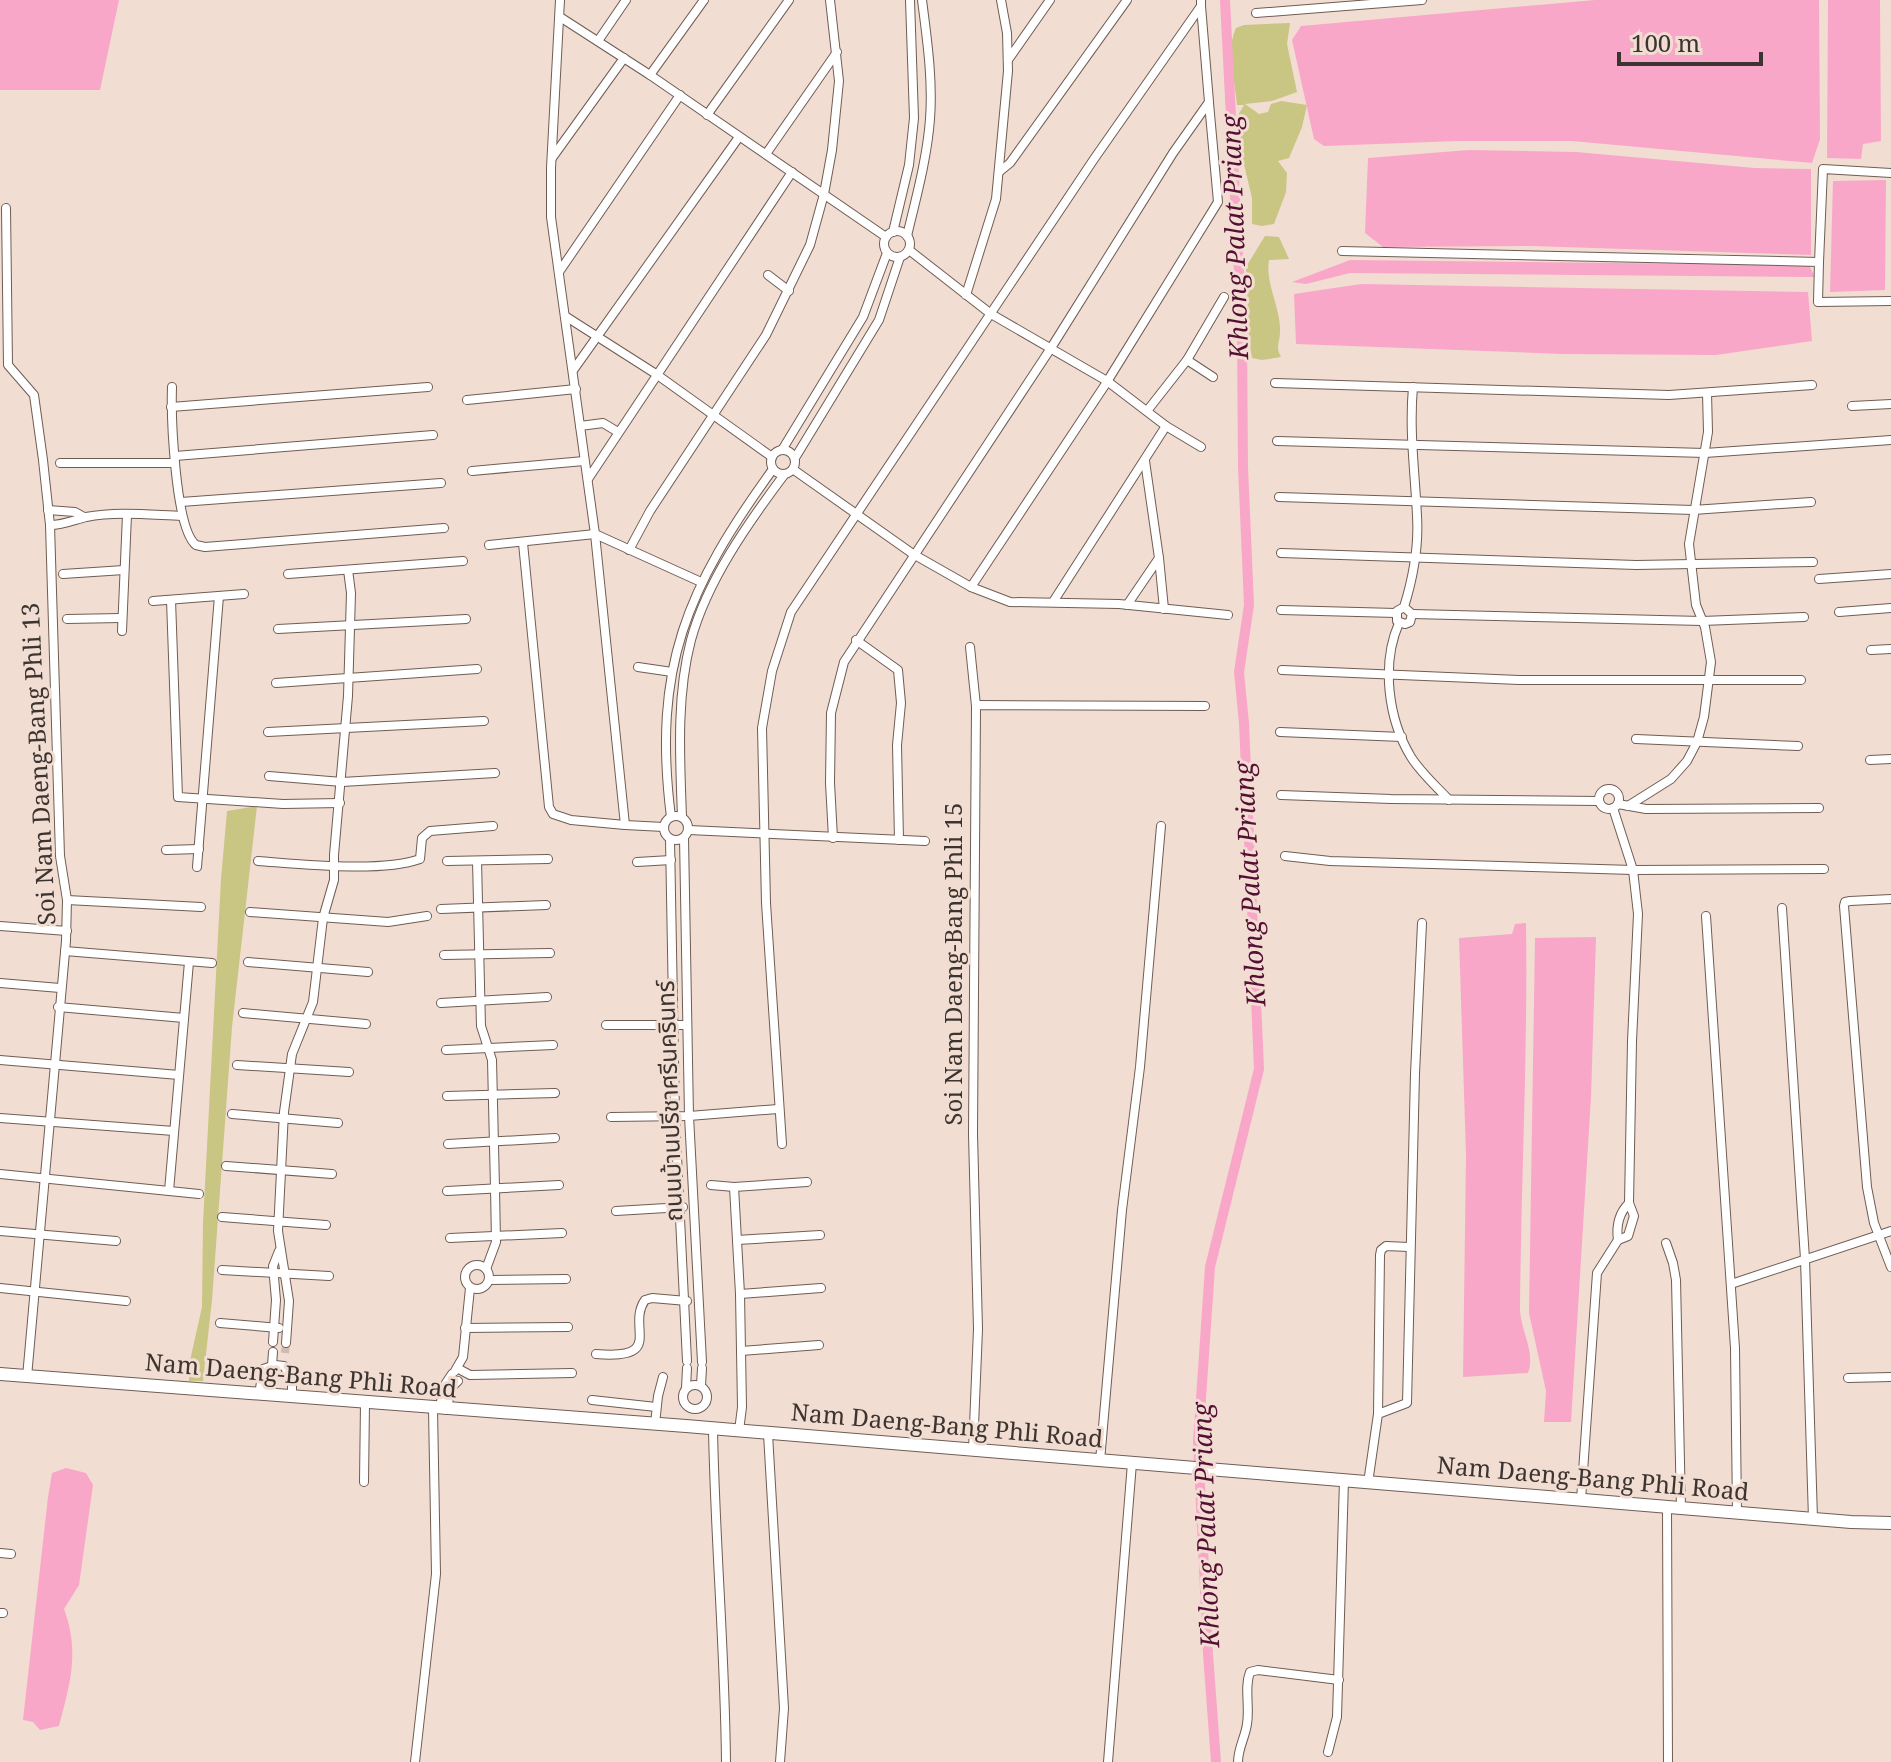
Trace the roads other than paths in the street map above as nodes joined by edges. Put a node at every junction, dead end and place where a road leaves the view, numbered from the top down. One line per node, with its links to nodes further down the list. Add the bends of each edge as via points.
1 (560, 0): 14 (street)
2 (626, 0): 15 (street)
3 (704, 0): 19 (street)
4 (789, 0): 22 (street)
5 (830, 0): 16 (street)
6 (910, 0): 31 (street, via 914,118 909,165)
7 (922, 0): 32 (street, via 930,118)
8 (1001, 0): 18 (street)
9 (1050, 0): 18 (street)
10 (1127, 0): 27 (street)
11 (1422, 0): 13 (street)
12 (1201, 3): 21 (street); 44 (street)
13 (1256, 13)
14 (560, 17): 15 (street); 25 (street)
15 (598, 41): 17 (street)
16 (837, 51): 24 (street); 29 (street, via 839,81)
17 (624, 58): 19 (street); 25 (street)
18 (1008, 61): 27 (street)
19 (650, 75): 20 (street)
20 (680, 95): 22 (street); 38 (street)
21 (1209, 102): 47 (street); 52 (street, via 1218,202)
22 (707, 115): 23 (street)
23 (739, 137): 24 (street); 46 (street)
24 (766, 154): 26 (street)
25 (552, 159): 38 (street, via 551,217)
26 (792, 172): 29 (street); 50 (street)
27 (999, 172): 41 (street, via 996,199)
28 (1891, 173): 37 (street, via 1823,169)
29 (824, 194): 31 (street); 40 (street, via 810,245)
30 (6, 208): 92 (street, Soi Nam Daeng-Bang Phli 13, via 8,365 34,395)
31 (890, 235): 32 (street); 35 (street, via 884,245)
32 (907, 236): 33 (street)
33 (909, 250): 36 (street); 41 (street)
34 (1342, 251): 37 (street)
35 (887, 253): 36 (street); 74 (street, via 863,317)
36 (900, 257): 77 (street, via 879,320)
37 (1819, 262): 43 (street, via 1818,302)
38 (559, 272): 45 (street)
39 (768, 275): 40 (street)
40 (789, 291): 65 (street)
41 (966, 295): 44 (street)
42 (1224, 297): 48 (street)
43 (1891, 301)
44 (991, 314): 47 (street); 94 (street)
45 (565, 316): 46 (street); 49 (street)
46 (598, 337): 49 (street); 50 (street)
47 (1051, 348): 52 (street); 105 (street)
48 (1187, 360): 51 (street); 64 (street)
49 (574, 369): 58 (street)
50 (656, 374): 65 (street); 68 (street)
51 (1213, 377)
52 (1107, 381): 64 (street); 118 (street)
53 (1275, 383): 57 (street)
54 (1812, 385): 59 (street)
55 (172, 387): 63 (street)
56 (428, 387): 63 (street)
57 (1413, 387): 59 (street); 72 (street)
58 (576, 389): 60 (street); 66 (street)
59 (1707, 393): 75 (street)
60 (467, 400)
61 (1891, 404): 62 (street)
62 (1852, 406)
63 (171, 407): 78 (street)
64 (1147, 411): 67 (street)
65 (713, 416): 76 (street); 103 (street)
66 (580, 426): 68 (street, via 603,423); 80 (street)
67 (1166, 426): 73 (street); 79 (street)
68 (618, 432): 86 (street)
69 (433, 435): 78 (street)
70 (1891, 440): 75 (street)
71 (1277, 441): 72 (street)
72 (1411, 443): 75 (street); 89 (street)
73 (1201, 447)
74 (782, 450): 76 (street); 77 (street)
75 (1705, 453): 93 (street)
76 (772, 457): 82 (street)
77 (795, 458): 83 (street)
78 (175, 459): 81 (street); 90 (street)
79 (1145, 459): 106 (street); 123 (street)
80 (584, 461): 84 (street); 86 (street)
81 (60, 463)
82 (773, 469): 85 (street); 117 (street, via 733,524)
83 (794, 470): 85 (street, ถนนบ้านปรีชาศรีนครินทร์); 94 (street)
84 (472, 471)
85 (784, 475): 178 (street, ถนนบ้านปรีชาศรีนครินทร์, via 745,527 692,639 682,703)
86 (588, 479): 100 (street)
87 (441, 483): 90 (street)
88 (1279, 497): 89 (street)
89 (1416, 501): 93 (street); 107 (street)
90 (181, 502): 96 (street)
91 (1811, 502): 93 (street)
92 (48, 510): 97 (street); 98 (street, Soi Nam Daeng-Bang Phli 13)
93 (1693, 510): 110 (street)
94 (857, 513): 105 (street); 183 (street, via 791,612 772,671 762,728)
95 (127, 515): 96 (street); 97 (street); 111 (street)
96 (182, 516): 99 (street, via 190,541 205,547)
97 (84, 517): 98 (street)
98 (50, 525): 203 (street, Soi Nam Daeng-Bang Phli 13, via 60,856)
99 (444, 528)
100 (595, 534): 101 (street); 103 (street); 179 (street)
101 (523, 543): 102 (street); 179 (street, via 549,807 571,820)
102 (489, 545)
103 (629, 550): 117 (street)
104 (1281, 553): 107 (street)
105 (913, 554): 118 (street); 141 (street)
106 (1159, 558): 124 (street); 126 (street)
107 (1416, 558): 110 (street); 128 (street)
108 (463, 561): 112 (street)
109 (1813, 562): 110 (street)
110 (1691, 566): 136 (street)
111 (124, 570): 113 (street); 133 (street)
112 (348, 570): 114 (street); 138 (street)
113 (63, 574)
114 (288, 574)
115 (1891, 574): 116 (street)
116 (1819, 579)
117 (701, 582): 148 (street, via 679,636)
118 (971, 587): 123 (street, via 1010,602)
119 (244, 594): 120 (street)
120 (219, 596): 121 (street); 170 (street)
121 (171, 600): 122 (street); 170 (street, via 178,797)
122 (153, 601)
123 (1053, 602): 124 (street)
124 (1127, 605): 126 (street)
125 (1891, 608): 129 (street)
126 (1164, 609): 131 (street)
127 (1281, 610): 128 (street)
128 (1400, 610): 130 (street); 137 (street)
129 (1839, 612)
130 (1412, 614): 136 (street); 137 (street, via 1407,624)
131 (1228, 615)
132 (1804, 617): 136 (street)
133 (121, 618): 134 (street); 140 (street)
134 (67, 619)
135 (466, 619): 138 (street)
136 (1702, 621): 152 (street)
137 (1399, 623): 149 (street)
138 (350, 626): 139 (street); 150 (street)
139 (278, 629)
140 (122, 631)
141 (856, 640): 185 (street, via 844,662 831,713); 187 (street, via 898,670)
142 (970, 647): 154 (street, Soi Nam Daeng-Bang Phli 15)
143 (1891, 649): 144 (street)
144 (1871, 650)
145 (638, 667): 148 (street)
146 (477, 669): 150 (street)
147 (1282, 670): 149 (street)
148 (672, 672): 177 (street, via 666,727)
149 (1389, 675): 152 (street); 160 (street)
150 (348, 677): 153 (street); 157 (street)
151 (1801, 680): 152 (street)
152 (1710, 681): 162 (street)
153 (276, 683)
154 (976, 706): 155 (street); 351 (street, Soi Nam Daeng-Bang Phli 15, via 973,1134 978,1329)
155 (1205, 706)
156 (484, 721): 157 (street)
157 (345, 728): 158 (street); 168 (street)
158 (268, 732)
159 (1280, 732): 160 (street)
160 (1402, 737): 171 (street)
161 (1636, 739): 162 (street)
162 (1697, 742): 163 (street); 175 (street, via 1671,779)
163 (1798, 746)
164 (1891, 759): 165 (street)
165 (1870, 760)
166 (495, 773): 168 (street)
167 (269, 776): 168 (street)
168 (342, 782): 173 (street)
169 (1281, 795): 171 (street)
170 (203, 798): 173 (street); 189 (street)
171 (1449, 800): 172 (street)
172 (1599, 801): 174 (street, via 1604,808); 174 (street, via 1602,791 1611,789 1617,793)
173 (340, 803): 198 (street)
174 (1615, 806): 175 (street); 201 (street)
175 (1628, 806): 176 (street)
176 (1819, 808)
177 (671, 817): 178 (street); 182 (street)
178 (682, 817): 184 (street, ถนนบ้านปรีชาศรีนครินทร์, via 688,824)
179 (625, 825): 182 (street)
180 (493, 826): 198 (street, via 430,831 422,838 422,855 415,861)
181 (1161, 826): 352 (street)
182 (664, 827): 186 (street, ถนนบ้านปรีชาศรีนครินทร์)
183 (765, 833): 184 (street); 185 (street); 250 (street)
184 (686, 834): 186 (street); 236 (street, ถนนบ้านปรีชาศรีนครินทร์)
185 (833, 838): 187 (street)
186 (670, 839): 193 (street, ถนนบ้านปรีชาศรีนครินทร์)
187 (899, 840): 188 (street)
188 (925, 841)
189 (199, 849): 190 (street); 199 (street)
190 (166, 850)
191 (1285, 856): 201 (street)
192 (548, 859): 196 (street)
193 (671, 860): 197 (street); 237 (street, ถนนบ้านปรีชาศรีนครินทร์)
194 (258, 861): 198 (street)
195 (447, 861): 196 (street)
196 (477, 861): 206 (street)
197 (637, 862)
198 (334, 866): 212 (street)
199 (197, 867)
200 (1824, 869): 201 (street)
201 (1633, 870): 357 (street, via 1638,914 1629,1203 1616,1230 1618,1240 1597,1273)
202 (1891, 899): 287 (street, via 1850,901 1844,906 1867,1187)
203 (67, 900): 205 (street); 215 (street, Soi Nam Daeng-Bang Phli 13)
204 (546, 905): 206 (street)
205 (201, 907)
206 (479, 907): 208 (street); 219 (street)
207 (1782, 908): 296 (street)
208 (441, 909)
209 (250, 912): 212 (street)
210 (427, 916): 212 (street, via 395,922)
211 (1706, 916): 305 (street)
212 (323, 918): 223 (street)
213 (1422, 923): 294 (street)
214 (0, 926): 215 (street)
215 (67, 931): 216 (street, Soi Nam Daeng-Bang Phli 13)
216 (65, 951): 220 (street); 226 (street, Soi Nam Daeng-Bang Phli 13)
217 (550, 953): 219 (street)
218 (444, 955): 219 (street)
219 (480, 955): 228 (street)
220 (189, 962): 222 (street); 232 (street)
221 (248, 962): 223 (street)
222 (212, 963)
223 (317, 966): 224 (street); 233 (street)
224 (368, 972)
225 (0, 983): 226 (street)
226 (60, 988): 230 (street, Soi Nam Daeng-Bang Phli 13)
227 (547, 997): 228 (street)
228 (481, 1001): 229 (street); 239 (street, via 482,1033)
229 (441, 1003)
230 (58, 1007): 232 (street); 243 (street, Soi Nam Daeng-Bang Phli 13)
231 (243, 1013): 233 (street)
232 (184, 1018): 246 (street)
233 (307, 1019): 234 (street); 244 (street)
234 (366, 1024)
235 (606, 1025): 237 (street)
236 (686, 1025): 237 (street); 253 (street, ถนนบ้านปรีชาศรีนครินทร์)
237 (673, 1026): 252 (street, ถนนบ้านปรีชาศรีนครินทร์)
238 (553, 1045): 239 (street)
239 (489, 1048): 240 (street); 248 (street)
240 (446, 1050)
241 (0, 1060): 243 (street)
242 (237, 1065): 244 (street)
243 (54, 1066): 246 (street); 257 (street, Soi Nam Daeng-Bang Phli 13)
244 (289, 1067): 245 (street); 256 (street)
245 (349, 1072)
246 (179, 1075): 259 (street)
247 (555, 1093): 248 (street)
248 (492, 1095): 249 (street); 261 (street)
249 (447, 1096)
250 (778, 1109): 253 (street); 263 (street)
251 (232, 1114): 256 (street)
252 (675, 1116): 253 (street); 254 (street); 277 (street, ถนนบ้านปรีชาศรีนครินทร์)
253 (689, 1116): 278 (street, ถนนบ้านปรีชาศรีนครินทร์)
254 (611, 1117)
255 (0, 1118): 257 (street)
256 (283, 1119): 258 (street); 265 (street)
257 (49, 1122): 259 (street); 268 (street, Soi Nam Daeng-Bang Phli 13)
258 (338, 1123)
259 (174, 1131): 274 (street)
260 (555, 1138): 261 (street)
261 (493, 1141): 262 (street); 273 (street)
262 (448, 1144)
263 (782, 1144)
264 (226, 1166): 265 (street)
265 (281, 1169): 267 (street); 281 (street)
266 (0, 1174): 268 (street)
267 (332, 1174)
268 (44, 1178): 274 (street); 286 (street, Soi Nam Daeng-Bang Phli 13)
269 (807, 1182): 272 (street)
270 (559, 1185): 273 (street)
271 (711, 1185): 272 (street)
272 (734, 1187): 291 (street)
273 (495, 1188): 275 (street); 288 (street)
274 (169, 1191): 276 (street)
275 (447, 1191)
276 (199, 1194)
277 (680, 1207): 278 (street); 279 (street); 312 (street, ถนนบ้านปรีชาศรีนครินทร์)
278 (693, 1207): 313 (street, ถนนบ้านปรีชาศรีนครินทร์)
279 (616, 1211)
280 (222, 1217): 281 (street)
281 (278, 1222): 282 (street); 295 (street)
282 (326, 1225)
283 (0, 1231): 286 (street)
284 (1891, 1231): 287 (street)
285 (562, 1233): 288 (street)
286 (40, 1234): 292 (street); 309 (street, Soi Nam Daeng-Bang Phli 13)
287 (1879, 1234): 296 (street); 297 (street)
288 (496, 1235): 290 (street); 298 (street)
289 (820, 1235): 291 (street)
290 (450, 1238)
291 (737, 1240): 310 (street)
292 (116, 1241)
293 (1666, 1243): 358 (street, via 1676,1280)
294 (1409, 1247): 345 (street, via 1407,1403); 345 (street, via 1386,1246 1380,1255)
295 (279, 1250): 300 (street); 301 (street)
296 (1805, 1259): 305 (street); 360 (street)
297 (1891, 1267)
298 (486, 1269): 304 (street); 307 (street, via 469,1268 464,1278)
299 (222, 1270): 300 (street)
300 (273, 1273): 301 (street); 315 (street)
301 (286, 1274): 302 (street); 318 (street)
302 (329, 1276)
303 (566, 1279): 304 (street)
304 (489, 1280): 307 (street, via 481,1289)
305 (1731, 1284): 359 (street)
306 (0, 1288): 309 (street)
307 (470, 1288): 317 (street)
308 (821, 1288): 310 (street)
309 (35, 1291): 311 (street); 331 (street, Soi Nam Daeng-Bang Phli 13)
310 (740, 1294): 322 (street)
311 (126, 1301)
312 (683, 1301): 313 (street); 325 (street, via 645,1300 640,1343 622,1355); 336 (street, ถนนบ้านปรีชาศรีนครินทร์)
313 (697, 1301): 335 (street, ถนนบ้านปรีชาศรีนครินทร์)
314 (220, 1323): 315 (street)
315 (274, 1327): 318 (street); 319 (street)
316 (568, 1327): 317 (street)
317 (465, 1328): 330 (street, via 467,1369)
318 (288, 1329): 320 (street)
319 (273, 1342)
320 (286, 1343)
321 (819, 1345): 322 (street)
322 (741, 1351): 349 (street)
323 (273, 1352): 326 (street)
324 (285, 1353): 327 (street)
325 (596, 1354)
326 (272, 1365): 327 (street); 337 (street, via 263,1369)
327 (284, 1366): 338 (street, via 292,1380)
328 (572, 1373): 330 (street)
329 (0, 1374): 331 (main road, Nam Daeng-Bang Phli Road)
330 (458, 1375): 344 (street, via 446,1383)
331 (27, 1377): 337 (main road, Nam Daeng-Bang Phli Road)
332 (663, 1377): 342 (street)
333 (1891, 1377): 334 (street)
334 (1848, 1378)
335 (701, 1385): 336 (street); 343 (street, via 708,1396)
336 (686, 1388): 341 (street)
337 (259, 1395): 338 (main road, Nam Daeng-Bang Phli Road)
338 (292, 1397): 340 (main road, Nam Daeng-Bang Phli Road)
339 (592, 1400): 342 (street)
340 (365, 1403): 344 (main road, Nam Daeng-Bang Phli Road); 355 (street)
341 (687, 1406): 343 (street); 347 (street)
342 (656, 1407): 346 (street)
343 (702, 1407): 348 (street)
344 (439, 1409): 346 (main road, Nam Daeng-Bang Phli Road); 366 (street, via 436,1574)
345 (1378, 1414): 356 (street)
346 (655, 1424): 347 (main road, Nam Daeng-Bang Phli Road)
347 (686, 1426): 348 (main road, Nam Daeng-Bang Phli Road)
348 (708, 1429): 349 (main road, Nam Daeng-Bang Phli Road); 367 (street)
349 (739, 1431): 350 (main road, Nam Daeng-Bang Phli Road)
350 (768, 1434): 351 (main road, Nam Daeng-Bang Phli Road); 368 (street, via 784,1708)
351 (973, 1450): 352 (main road, Nam Daeng-Bang Phli Road)
352 (1100, 1461): 353 (main road, Nam Daeng-Bang Phli Road)
353 (1132, 1463): 354 (main road, Nam Daeng-Bang Phli Road); 369 (street)
354 (1344, 1480): 356 (main road, Nam Daeng-Bang Phli Road); 364 (street)
355 (364, 1482)
356 (1368, 1483): 357 (main road, Nam Daeng-Bang Phli Road)
357 (1581, 1500): 358 (main road, Nam Daeng-Bang Phli Road)
358 (1674, 1508): 359 (main road, Nam Daeng-Bang Phli Road); 371 (street)
359 (1737, 1513): 360 (main road, Nam Daeng-Bang Phli Road)
360 (1813, 1519): 361 (main road, Nam Daeng-Bang Phli Road)
361 (1891, 1523)
362 (0, 1553): 363 (street)
363 (11, 1554)
364 (1339, 1680): 365 (street); 370 (street, via 1250,1672 1247,1726)
365 (1328, 1752)
366 (415, 1762)
367 (726, 1762)
368 (780, 1762)
369 (1108, 1762)
370 (1238, 1762)
371 (1668, 1762)

